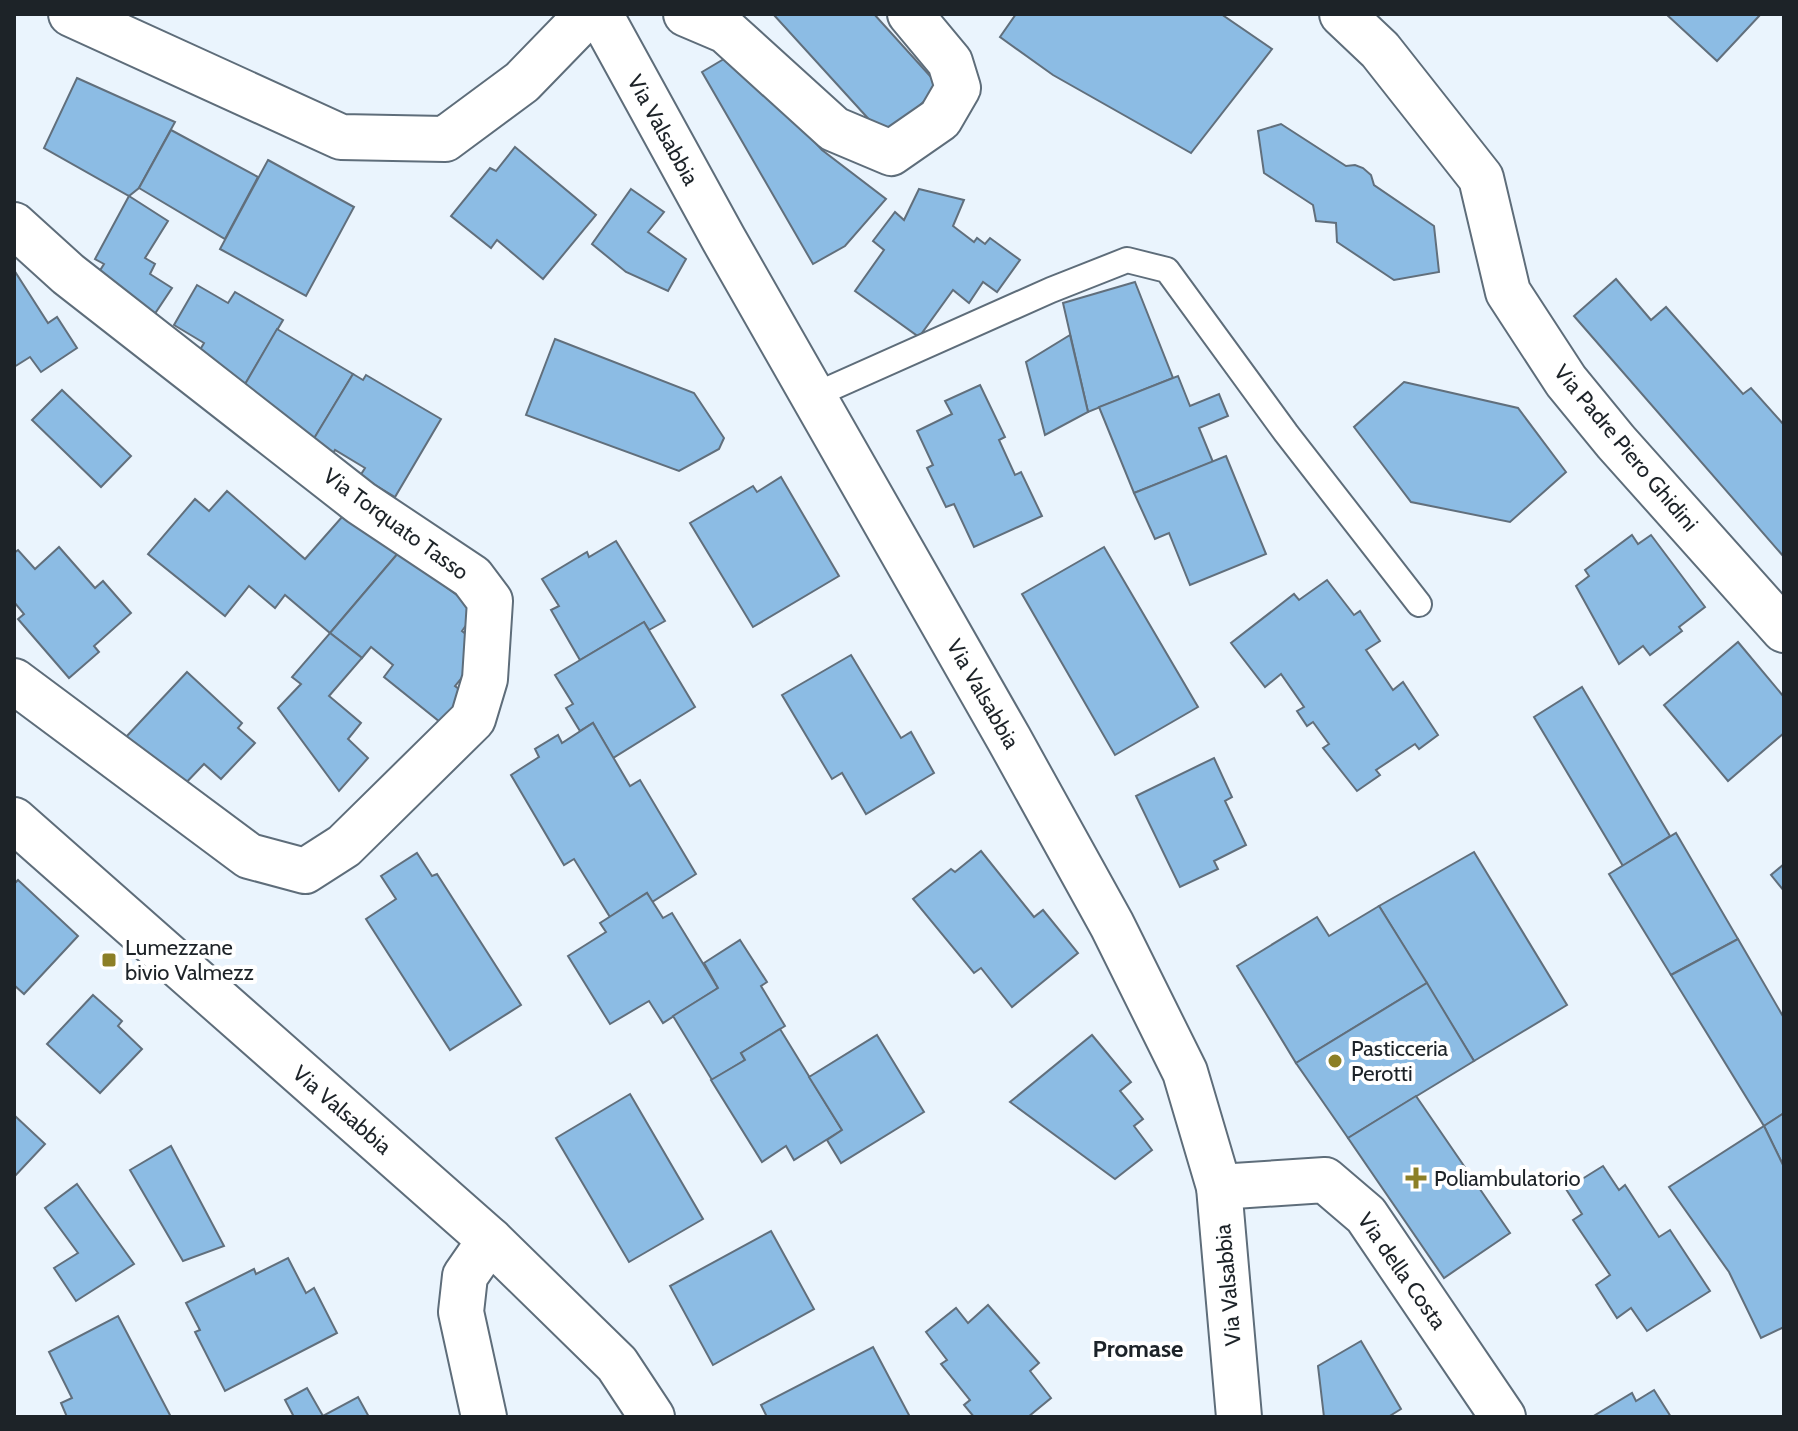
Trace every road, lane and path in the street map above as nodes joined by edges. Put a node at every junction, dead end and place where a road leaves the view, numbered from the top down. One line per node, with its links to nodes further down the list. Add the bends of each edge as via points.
1 (71, 14): 2 (street, via 341,137 445,139 522,82)
2 (588, 14)
3 (600, 14): 8 (street, Via Valsabbia)
4 (686, 14): 5 (street, via 726,31 834,129 891,153 940,119 958,88 950,62)
5 (910, 14)
6 (1342, 14): 10 (street, Via Padre Piero Ghidini, via 1380,50 1481,178 1508,292 1566,381)
7 (14, 225): 11 (street, Via Torquato Tasso, via 68,274 361,503 472,577 490,601 485,679 473,719 344,846 305,871 249,856)
8 (813, 396): 9 (lane, via 1127,260 1167,270); 13 (street, Via Valsabbia, via 1112,925 1185,1072)
9 (1419, 604)
10 (1784, 630)
11 (14, 681)
12 (14, 820): 14 (street, Via Valsabbia)
13 (1219, 1187): 17 (street, Via Valsabbia); 18 (street, Via della Costa, via 1325,1180 1366,1215)
14 (490, 1240): 15 (street, via 465,1276 461,1312); 16 (street, Via Valsabbia, via 617,1364)
15 (484, 1417)
16 (652, 1417)
17 (1239, 1417)
18 (1503, 1417)

